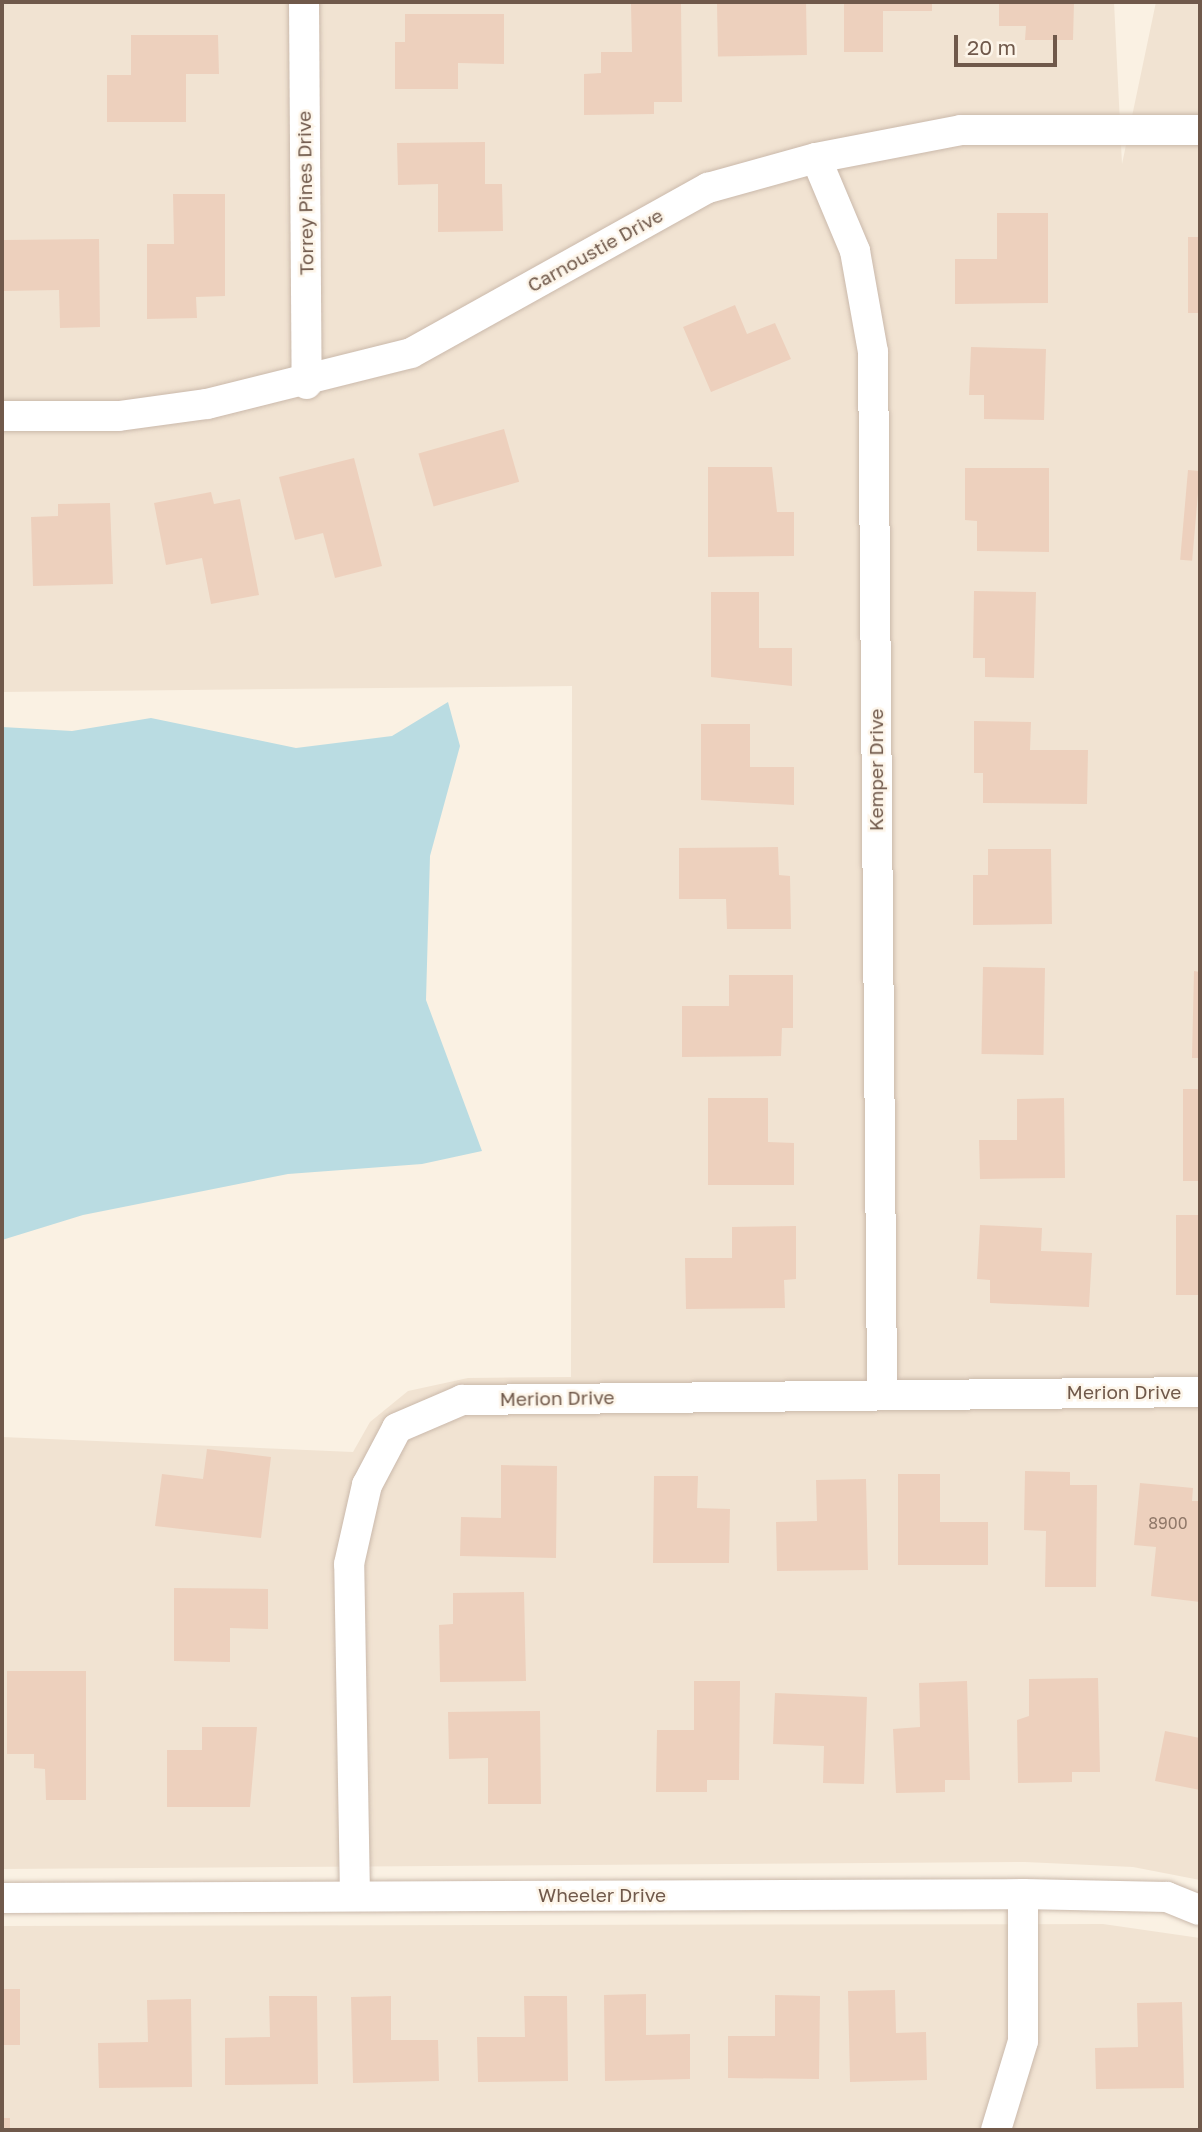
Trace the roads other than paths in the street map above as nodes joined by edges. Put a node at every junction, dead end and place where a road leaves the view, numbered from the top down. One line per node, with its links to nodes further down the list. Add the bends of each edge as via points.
1 (304, 2): 4 (street, Torrey Pines Drive)
2 (1200, 130): 3 (street, Carnoustie Drive, via 961,130)
3 (816, 158): 4 (street, Carnoustie Drive, via 708,188 411,353); 6 (street, Kemper Drive, via 855,251 873,352)
4 (307, 384): 5 (street, Carnoustie Drive, via 120,416)
5 (2, 416)
6 (881, 1392): 7 (street, Merion Drive); 9 (street, Merion Drive, via 462,1400 397,1428 367,1485 349,1564)
7 (1200, 1392)
8 (1023, 1894): 9 (street, Wheeler Drive); 11 (street, Wheeler Drive, via 1167,1898); 12 (street, via 1023,2041)
9 (355, 1896): 10 (street, Wheeler Drive)
10 (2, 1898)
11 (1200, 1910)
12 (996, 2130)

